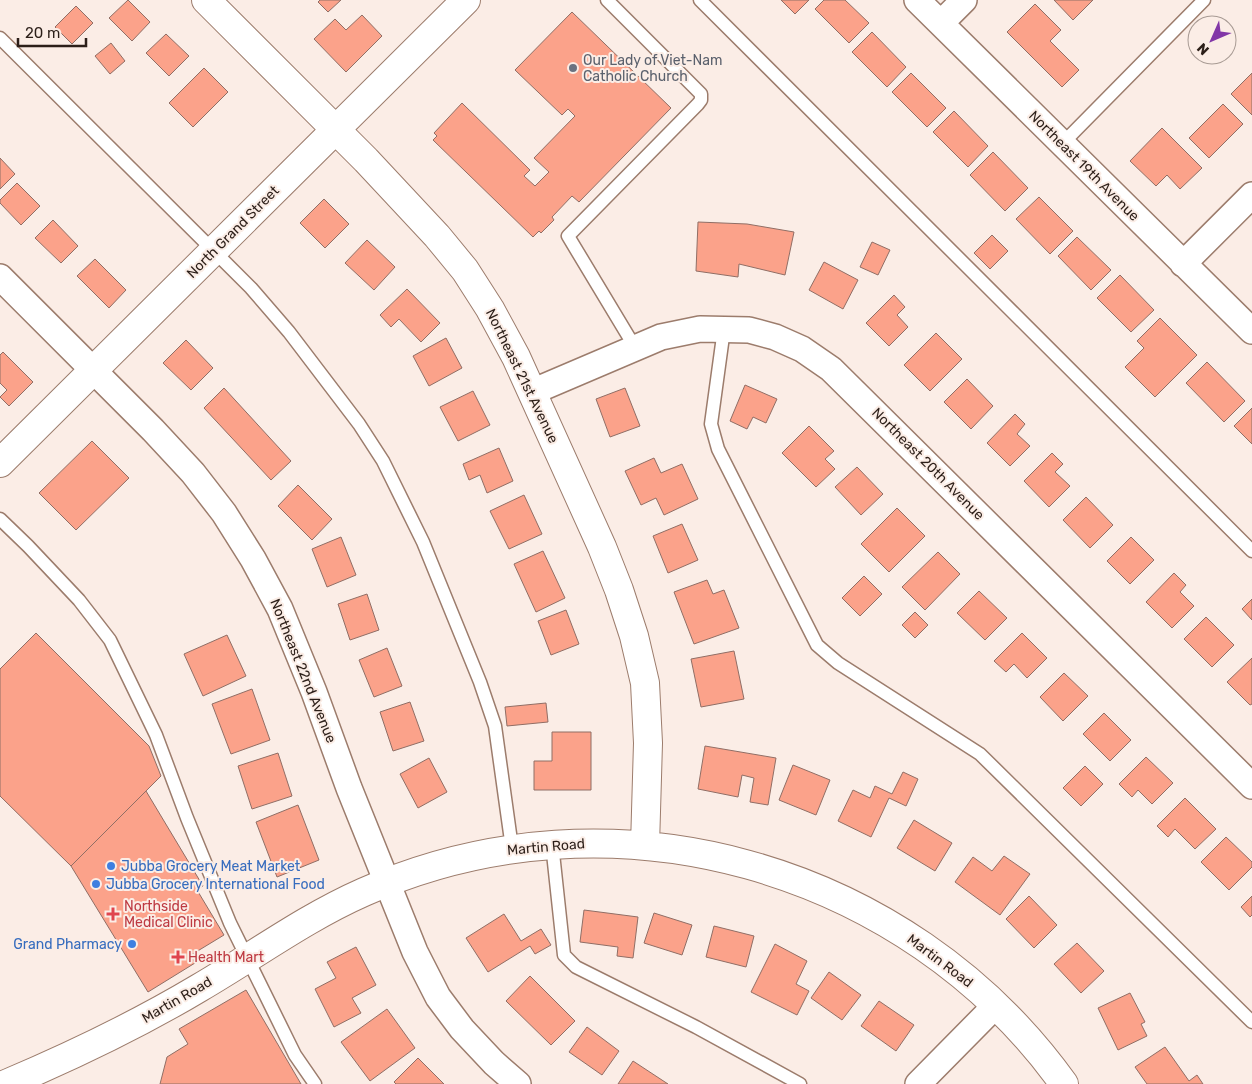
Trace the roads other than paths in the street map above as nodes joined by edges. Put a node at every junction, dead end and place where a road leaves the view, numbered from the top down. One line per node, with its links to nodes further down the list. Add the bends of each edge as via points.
1 (206, 0): 10 (street, Northeast 21st Avenue)
2 (607, 0): 18 (lane, via 701,94 698,104 568,236)
3 (700, 0): 23 (lane)
4 (917, 0): 8 (street, Northeast 19th Avenue)
5 (964, 0): 8 (street)
6 (1204, 0): 11 (lane)
7 (457, 3): 10 (street, North Grand Street)
8 (941, 23): 11 (street, Northeast 19th Avenue)
9 (0, 38): 13 (lane)
10 (336, 129): 13 (street, North Grand Street); 20 (street, Northeast 21st Avenue, via 409,204 465,270 490,309)
11 (1062, 144): 14 (street, Northeast 19th Avenue)
12 (1252, 195): 14 (street)
13 (214, 251): 19 (street, North Grand Street); 27 (lane, via 289,332 383,461 423,542 480,682 494,726)
14 (1183, 264): 17 (street, Northeast 19th Avenue)
15 (0, 277): 19 (street, Northeast 22nd Avenue)
16 (724, 328): 18 (street, Northeast 20th Avenue, via 678,332); 24 (street, Northeast 20th Avenue, via 775,337 802,349 831,368); 31 (lane, via 711,424 718,449 818,645 838,663 980,754)
17 (1252, 331)
18 (636, 349): 20 (street, Northeast 20th Avenue)
19 (94, 370): 21 (street, North Grand Street); 28 (street, Northeast 22nd Avenue, via 194,473 253,559 295,644)
20 (532, 392): 26 (street, Northeast 21st Avenue, via 602,547 634,636 645,683 648,743)
21 (0, 463)
22 (0, 519): 29 (lane, via 79,600 110,640 156,735)
23 (1252, 551)
24 (1252, 786)
25 (552, 844): 26 (street, Martin Road); 27 (street, Martin Road); 35 (lane, via 564,955 576,968 696,1027)
26 (645, 846): 30 (street, Martin Road, via 746,864 797,880 843,900 926,948)
27 (512, 848): 28 (street, Martin Road, via 441,864)
28 (386, 883): 29 (street, Martin Road, via 325,912); 34 (street, Northeast 22nd Avenue, via 414,952 438,997 462,1029)
29 (246, 958): 32 (street, Martin Road, via 134,1025); 33 (lane, via 295,1055)
30 (996, 1005): 36 (street); 37 (street, Martin Road)
31 (1252, 1022)
32 (6, 1084)
33 (315, 1084)
34 (518, 1084)
35 (800, 1084)
36 (918, 1084)
37 (1064, 1084)

